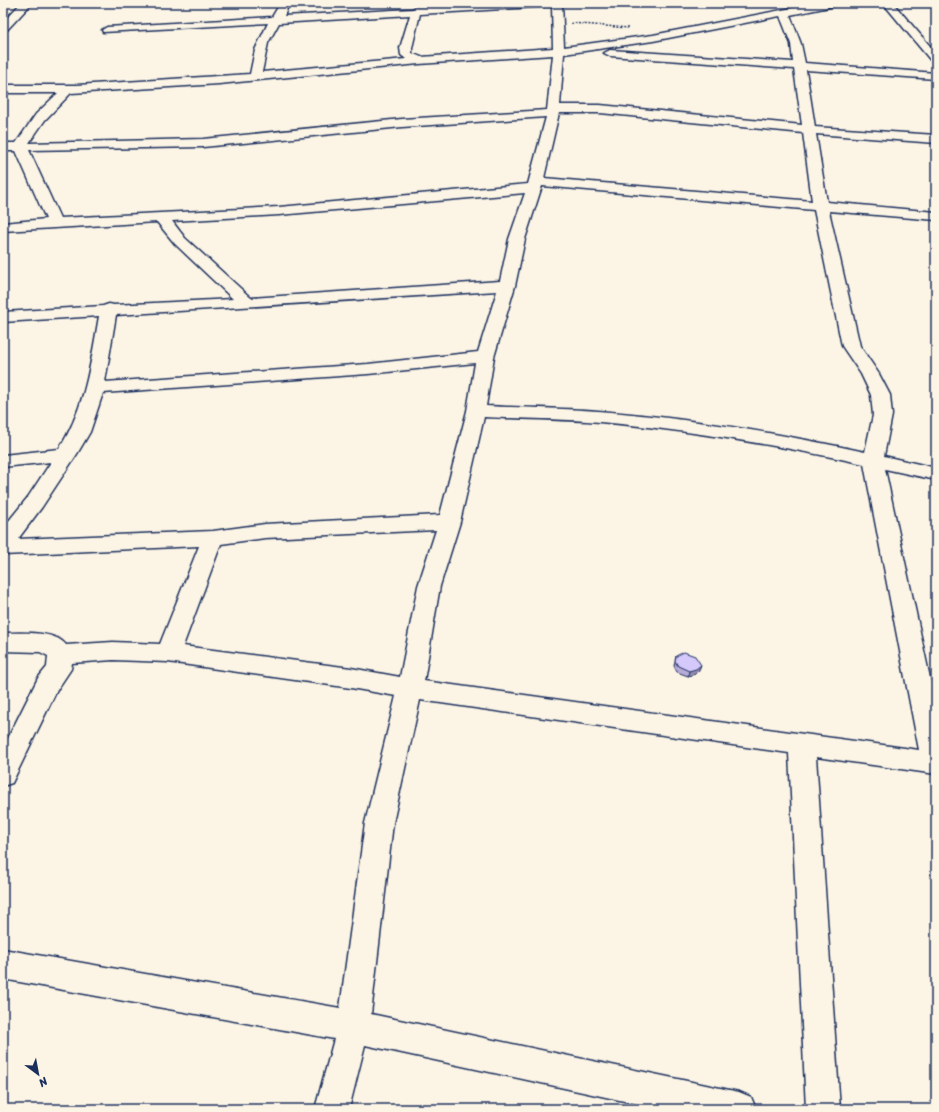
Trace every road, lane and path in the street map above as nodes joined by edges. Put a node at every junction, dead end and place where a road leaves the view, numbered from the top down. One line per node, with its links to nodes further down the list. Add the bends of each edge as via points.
1 (27, 3): 10 (street)
2 (284, 3): 9 (street)
3 (834, 3): 5 (street)
4 (888, 3): 14 (street)
5 (798, 6): 8 (street)
6 (416, 8): 7 (street); 9 (street); 15 (street, via 406,48 407,54)
7 (557, 9): 11 (path); 13 (street)
8 (784, 12): 13 (street, via 653,38); 16 (street, via 796,44)
9 (279, 19): 12 (street); 18 (street, via 272,25 262,48 256,67)
10 (3, 28)
11 (629, 28)
12 (107, 30)
13 (566, 50): 15 (street); 16 (street); 21 (street)
14 (936, 60)
15 (419, 62): 18 (street)
16 (799, 66): 17 (street); 22 (street)
17 (936, 76)
18 (256, 77): 20 (street)
19 (3, 89): 20 (street)
20 (68, 89): 24 (street, via 40,117)
21 (553, 111): 22 (street, via 600,109); 24 (street, via 203,143); 26 (street)
22 (809, 130): 23 (street); 27 (street)
23 (936, 139)
24 (20, 146): 25 (street); 30 (street)
25 (3, 147)
26 (535, 185): 27 (street); 29 (street, via 309,209); 32 (street, via 517,239)
27 (820, 206): 28 (street); 40 (street, via 851,346 881,392 884,407 882,424)
28 (936, 216)
29 (162, 218): 30 (street); 33 (street, via 180,241)
30 (55, 223): 31 (street)
31 (3, 227)
32 (507, 286): 33 (street); 36 (street)
33 (247, 303): 34 (street)
34 (108, 309): 35 (street); 37 (street)
35 (3, 317)
36 (485, 357): 37 (street, via 368,369); 38 (street)
37 (95, 388): 39 (street, via 80,432)
38 (476, 412): 40 (street, via 613,418 748,435); 43 (street)
39 (67, 454): 41 (street); 45 (street, via 35,502)
40 (872, 459): 42 (street); 52 (street)
41 (3, 460)
42 (936, 474)
43 (449, 522): 44 (street, via 265,531); 50 (street, via 429,586)
44 (213, 538): 46 (street); 48 (street)
45 (3, 543)
46 (3, 547)
47 (3, 642): 49 (street, via 42,643 55,648)
48 (168, 653): 49 (street, via 113,651); 50 (street, via 351,678)
49 (60, 655): 53 (street, via 60,668 48,685)
50 (410, 689): 51 (street); 55 (street, via 380,823)
51 (802, 743): 52 (street); 58 (street)
52 (936, 763)
53 (3, 775)
54 (3, 964): 55 (street)
55 (354, 1026): 56 (street); 57 (street)
56 (332, 1109)
57 (739, 1109)
58 (823, 1109)

